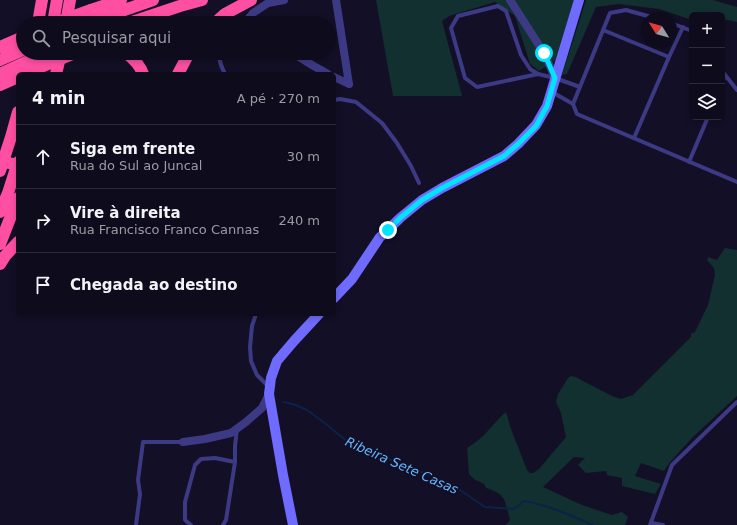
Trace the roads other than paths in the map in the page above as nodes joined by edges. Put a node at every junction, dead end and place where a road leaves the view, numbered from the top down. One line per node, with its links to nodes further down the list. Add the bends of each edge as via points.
1 (42, 0): 13 (highway)
2 (57, 0): 14 (highway)
3 (70, 0): 15 (highway)
4 (121, 0): 16 (highway, bridge)
5 (153, 0): 17 (highway)
6 (202, 0): 18 (highway)
7 (251, 0): 19 (highway)
8 (284, 0): 20 (street, via 268,3)
9 (336, 0): 49 (street, via 349,84)
10 (510, 0): 50 (street, via 544,53)
11 (579, 0): 50 (street)
12 (641, 14): 23 (lane, via 626,10 610,13)
13 (39, 16)
14 (55, 16)
15 (67, 16)
16 (74, 16)
17 (108, 16)
18 (150, 16)
19 (223, 16)
20 (251, 16)
21 (677, 25): 22 (lane)
22 (683, 27): 24 (lane); 28 (lane)
23 (603, 30): 28 (lane); 52 (lane)
24 (689, 30)
25 (16, 42): 26 (highway)
26 (3, 50): 27 (highway)
27 (16, 50)
28 (669, 58): 59 (lane)
29 (31, 60): 39 (highway)
30 (35, 60): 51 (highway, bridge)
31 (46, 60): 41 (highway)
32 (58, 60): 40 (highway, bridge)
33 (59, 60): 38 (highway)
34 (135, 60): 42 (highway)
35 (185, 60): 43 (highway)
36 (220, 60): 44 (lane)
37 (304, 60): 45 (street)
38 (58, 71)
39 (28, 72)
40 (29, 72)
41 (43, 72)
42 (142, 72)
43 (179, 72)
44 (224, 72)
45 (324, 72)
46 (538, 74): 46 (lane, via 530,69 521,54 506,11 498,6 458,16 451,28 465,78 477,87); 50 (lane)
47 (725, 76): 53 (lane)
48 (16, 77): 51 (highway)
49 (336, 78)
50 (555, 78): 52 (lane); 54 (street)
51 (1, 79)
52 (580, 87): 56 (lane)
53 (737, 90)
54 (551, 91): 56 (lane); 72 (street, via 547,106 536,126 518,144 504,156 422,200 400,218 380,237 352,279)
55 (336, 100): 66 (lane, via 356,102 382,123 397,142)
56 (573, 104): 59 (lane, via 577,114)
57 (16, 119): 64 (highway)
58 (707, 120): 61 (lane)
59 (634, 138): 61 (lane)
60 (0, 159): 62 (highway, bridge)
61 (689, 162): 65 (lane)
62 (16, 163)
63 (16, 169): 68 (highway)
64 (0, 171)
65 (737, 182)
66 (419, 184)
67 (16, 203): 69 (highway)
68 (0, 212)
69 (0, 244)
70 (16, 244): 71 (highway)
71 (0, 264)
72 (336, 296)
73 (255, 316): 75 (lane, via 252,326 250,361)
74 (317, 316): 75 (street, via 277,361)
75 (270, 391): 77 (street, via 262,408); 84 (street)
76 (737, 402): 80 (lane, via 672,465)
77 (237, 429): 78 (street, via 212,438); 79 (lane)
78 (183, 442): 81 (lane, via 143,442)
79 (235, 462): 82 (lane, via 215,458 201,459 194,465 185,502 185,520); 83 (lane, via 226,520)
80 (651, 524): 85 (lane)
81 (136, 525)
82 (191, 525)
83 (223, 525)
84 (293, 525)
85 (662, 525)

